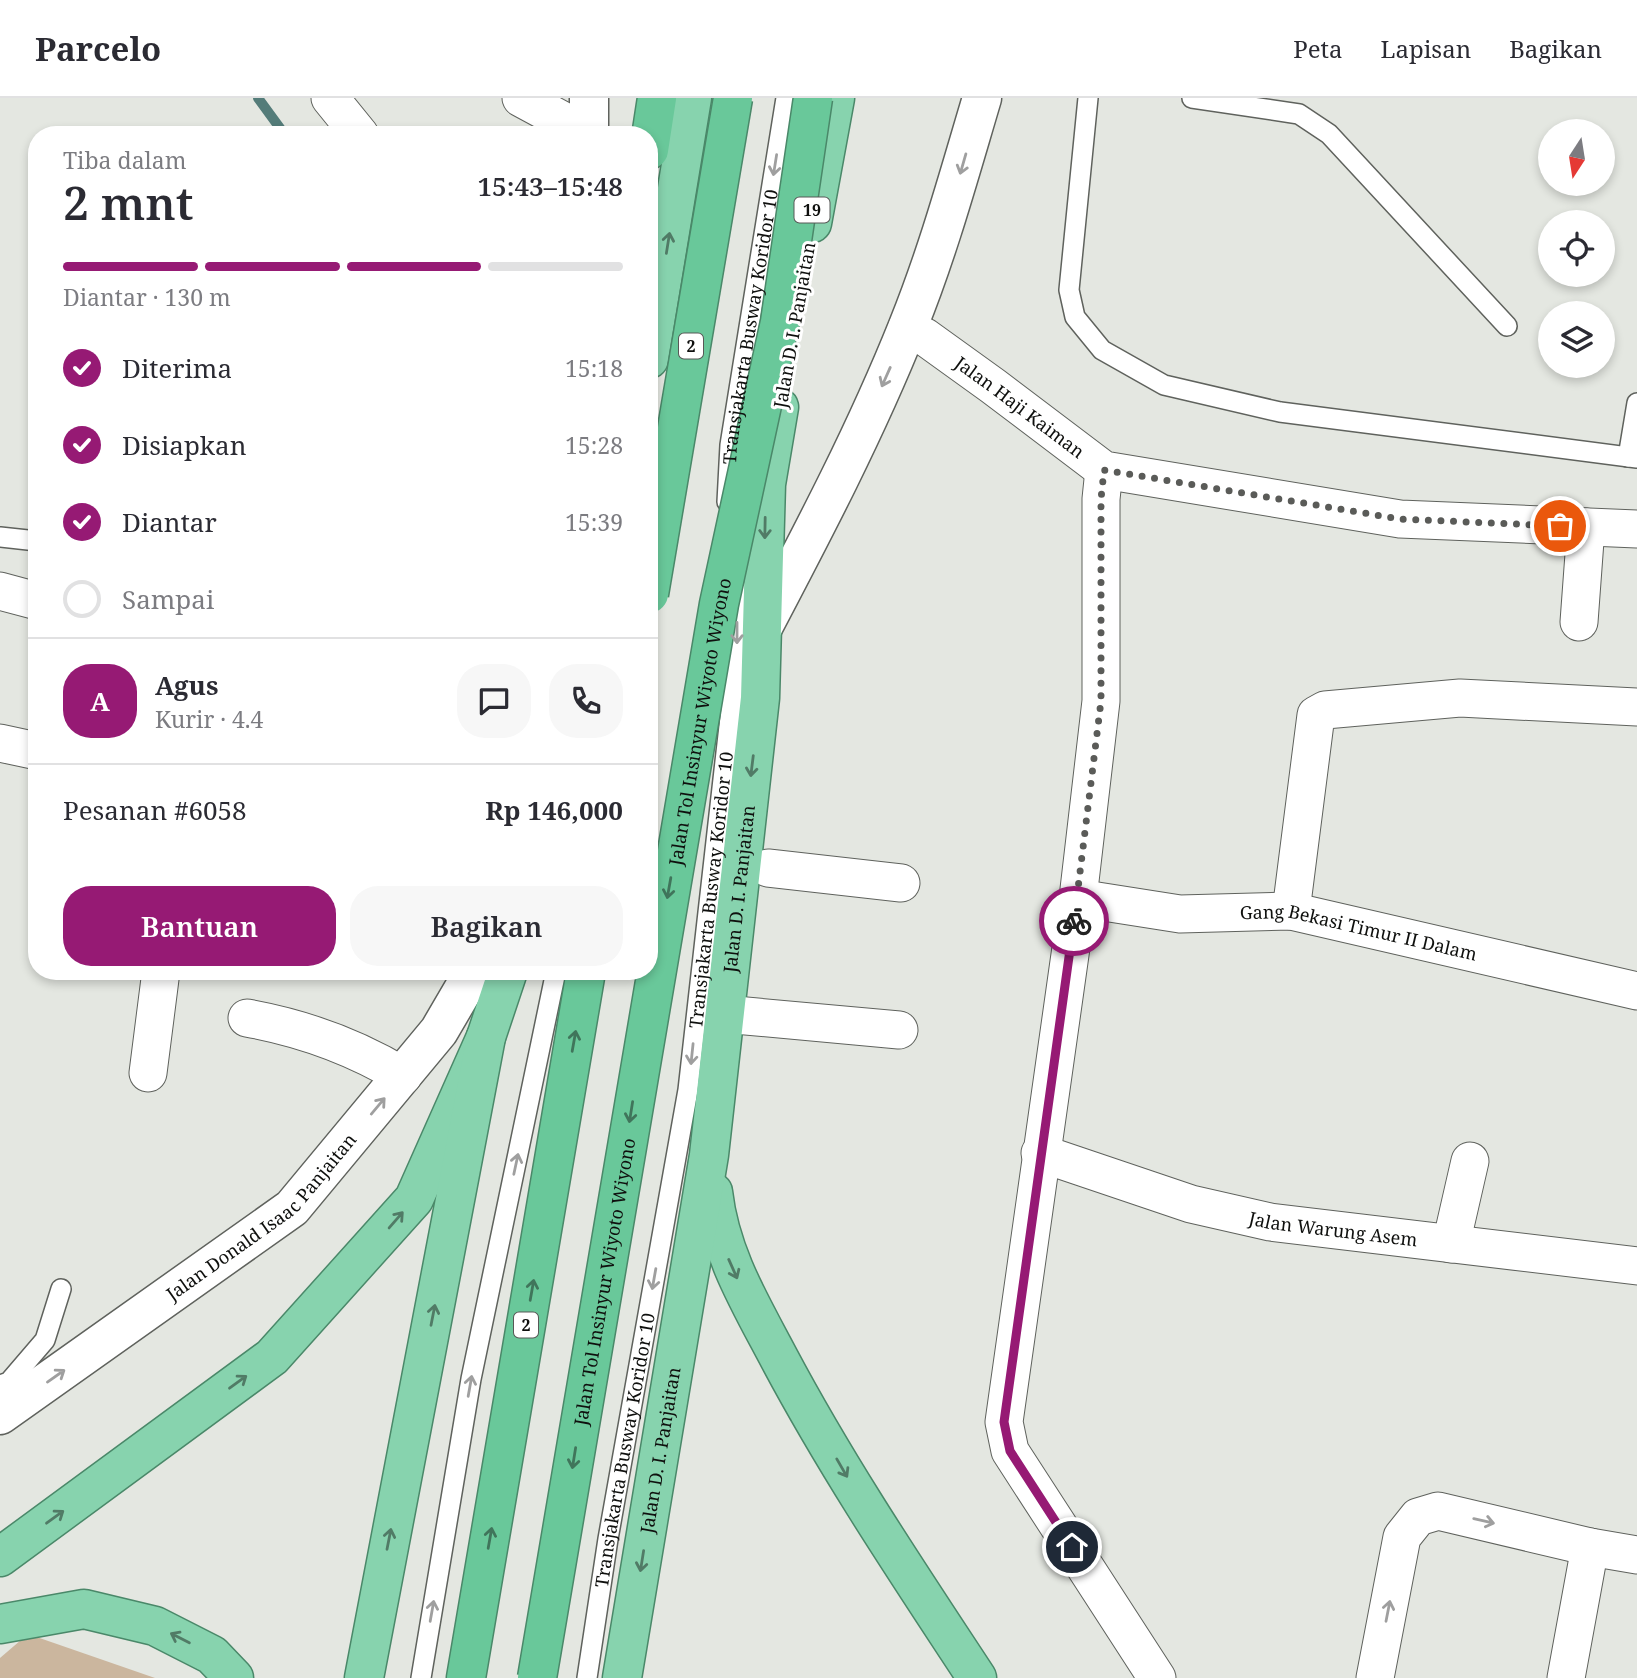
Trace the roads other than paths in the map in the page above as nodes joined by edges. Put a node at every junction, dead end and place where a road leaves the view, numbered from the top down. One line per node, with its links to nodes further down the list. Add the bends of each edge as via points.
1 (330, 98): 14 (street)
2 (521, 98): 13 (street, via 571,125)
3 (657, 98): 15 (highway)
4 (692, 98): 17 (highway, one-way to 4)
5 (727, 98): 16 (highway, bridge)
6 (735, 98): 16 (highway, 2, bridge); 24 (lane)
7 (786, 98): 72 (lane, Transjakarta Busway Koridor 10, one-way to 72, via 727,477 737,655 688,1090)
8 (813, 98): 18 (highway, Jalan Tol Insinyur Wiyoto Wiyono, bridge)
9 (837, 98): 18 (highway, 19, bridge, via 831,141); 33 (highway, Jalan D. I. Panjaitan, one-way to 33, via 766,484)
10 (982, 98): 20 (street, one-way to 20, via 943,233)
11 (1088, 98): 22 (lane, via 1069,290 1076,317 1102,350 1164,384 1280,412)
12 (1192, 98): 19 (lane, via 1299,114 1329,134)
13 (589, 121)
14 (353, 126)
15 (653, 126)
16 (715, 203): 29 (highway, 2, bridge)
17 (658, 304)
18 (780, 322): 41 (highway, Jalan Tol Insinyur Wiyoto Wiyono, one-way to 41, bridge, via 719,604)
19 (1507, 326)
20 (907, 328): 23 (street, Jalan Haji Kaiman); 33 (street, one-way to 33, via 844,474)
21 (1637, 403): 22 (lane)
22 (1633, 458)
23 (1104, 470): 25 (street, Jalan Haji Kaiman, via 1400,519); 39 (street, via 1101,701)
24 (658, 491)
25 (1586, 527): 26 (street, Jalan Haji Kaiman); 32 (street)
26 (1637, 529)
27 (0, 537): 28 (lane)
28 (28, 540)
29 (658, 541)
30 (0, 592): 31 (street)
31 (28, 599)
32 (1580, 622)
33 (762, 629): 49 (highway, Jalan D. I. Panjaitan, one-way to 49, via 760,698)
34 (1637, 707): 40 (street, via 1460,698 1325,710 1316,715)
35 (0, 743): 36 (street)
36 (28, 749)
37 (768, 867): 38 (street)
38 (901, 883)
39 (1077, 898): 40 (street, Gang Bekasi Timur II Dalam, via 1180,914); 55 (street)
40 (1291, 911): 48 (street, Gang Bekasi Timur II Dalam)
41 (658, 964)
42 (159, 980): 53 (street)
43 (469, 980): 54 (street, Jalan Donald Isaac Panjaitan, via 439,1031)
44 (505, 980): 52 (highway)
45 (554, 980): 69 (lane, one-way to 45, via 471,1379)
46 (584, 980): 70 (highway, 2, one-way to 46)
47 (655, 980): 71 (highway, Jalan Tol Insinyur Wiyoto Wiyono, one-way to 71, bridge)
48 (1637, 991)
49 (724, 1014): 51 (street); 56 (highway, Jalan D. I. Panjaitan)
50 (247, 1018): 54 (street, via 368,1055)
51 (899, 1030)
52 (486, 1037): 65 (highway, one-way to 52, via 272,1357 414,1199); 68 (highway, one-way to 52)
53 (148, 1073)
54 (403, 1076): 62 (street, Jalan Donald Isaac Panjaitan, one-way to 54, via 292,1208)
55 (1040, 1153): 58 (street, Jalan Warung Asem, via 1191,1204 1270,1222); 75 (street, via 1004,1422 1010,1451)
56 (709, 1155): 73 (highway, Jalan D. I. Panjaitan, one-way to 73); 74 (highway, one-way to 74, via 717,1225 732,1269 865,1507)
57 (1470, 1161): 58 (street)
58 (1451, 1244): 59 (street, Jalan Warung Asem)
59 (1637, 1266)
60 (61, 1289): 61 (lane, via 45,1340 9,1382)
61 (0, 1385)
62 (0, 1415)
63 (1590, 1547): 64 (street); 76 (street, one-way to 63, via 1402,1537 1418,1517 1438,1511); 77 (street)
64 (1637, 1555)
65 (0, 1557)
66 (0, 1624): 67 (highway, one-way to 66, via 212,1655 155,1626 85,1609)
67 (234, 1678)
68 (364, 1678)
69 (421, 1678)
70 (466, 1678)
71 (537, 1678)
72 (587, 1678)
73 (622, 1678)
74 (977, 1678)
75 (1157, 1678)
76 (1375, 1678)
77 (1566, 1678)

